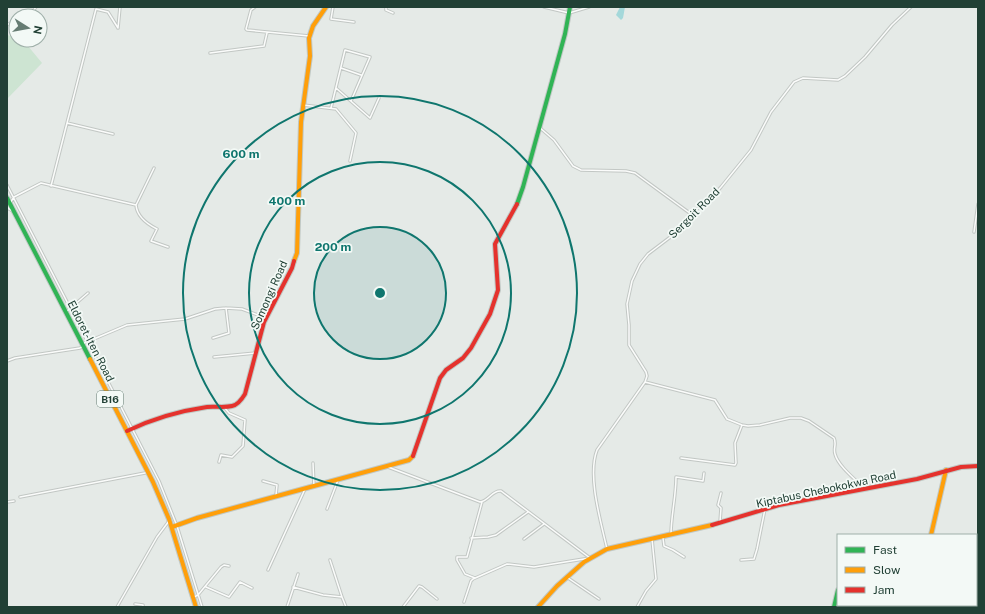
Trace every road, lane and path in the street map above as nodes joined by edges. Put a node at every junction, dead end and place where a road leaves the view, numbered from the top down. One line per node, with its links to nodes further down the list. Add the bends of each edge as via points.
1 (120, 7): 23 (street, via 118,28 108,12 96,9)
2 (254, 7): 13 (street, via 246,29)
3 (326, 7): 14 (street, Somongi Road, via 313,26)
4 (333, 7): 12 (street, via 331,19)
5 (386, 7): 10 (street, via 386,10)
6 (544, 7): 11 (street)
7 (570, 7): 11 (street)
8 (589, 7): 11 (street)
9 (911, 7): 35 (street, Sergoit Road, via 892,24 866,57 845,76 838,80 803,78 794,82 771,112 745,158 712,197)
10 (393, 13)
11 (569, 13): 24 (street)
12 (354, 22)
13 (266, 33): 14 (street); 15 (street, via 264,46)
14 (310, 36): 21 (street, Somongi Road)
15 (210, 53)
16 (341, 68): 17 (street); 17 (street, via 345,50 370,57); 18 (street)
17 (361, 75): 20 (street)
18 (336, 88): 20 (street); 22 (street)
19 (379, 98): 20 (street, via 370,118)
20 (351, 101)
21 (304, 105): 22 (street); 42 (street, Somongi Road, via 299,161 297,253)
22 (331, 108): 26 (street, via 336,109 356,132)
23 (67, 124): 25 (street); 29 (street)
24 (539, 127): 35 (street, via 554,140 575,168 636,173); 57 (street, via 517,204 495,244 498,290 490,314 471,348 440,378 413,457)
25 (113, 134)
26 (350, 161)
27 (154, 168): 34 (street)
28 (7, 184): 30 (street)
29 (51, 186): 30 (street, via 41,184); 34 (street)
30 (14, 197): 32 (street); 40 (street)
31 (7, 198): 32 (street, Eldoret-Iten Road / B16)
32 (8, 204): 41 (street, Eldoret-Iten Road / B16)
33 (978, 204): 36 (street)
34 (136, 205): 37 (street, via 136,210 146,223 157,229 151,241)
35 (690, 214): 49 (street, Sergoit Road, via 677,232 640,264 629,291 629,342 646,372)
36 (974, 232)
37 (168, 247)
38 (88, 293): 40 (street)
39 (226, 308): 42 (street, via 242,309); 43 (street, via 229,333); 44 (street, via 185,319 126,325)
40 (71, 309): 41 (street); 44 (street)
41 (66, 312): 45 (street, Eldoret-Iten Road / B16)
42 (266, 318): 46 (street, Somongi Road)
43 (213, 338)
44 (88, 342): 45 (street); 52 (street)
45 (83, 345): 48 (street, via 80,348); 53 (street, Eldoret-Iten Road / B16)
46 (256, 353): 47 (street); 50 (street, Somongi Road, via 243,398 233,406)
47 (214, 357)
48 (7, 361)
49 (645, 382): 51 (street, via 715,400 727,419); 87 (street, via 600,444 595,455 596,500)
50 (224, 407): 52 (street, Somongi Road, via 208,407 166,416); 55 (street, via 229,413 245,420 243,446 232,457 221,455)
51 (742, 425): 54 (street, via 735,443 735,465); 66 (street, via 760,426 790,418 809,421 834,438 834,453)
52 (132, 429): 53 (street, Somongi Road); 79 (street, via 159,481)
53 (127, 431): 76 (street, Eldoret-Iten Road / B16)
54 (681, 458)
55 (219, 462)
56 (313, 463): 64 (street)
57 (386, 466): 62 (street); 72 (street)
58 (978, 466): 59 (street, Kiptabus Chebokokwa Road)
59 (946, 470): 66 (street, Kiptabus Chebokokwa Road, via 917,479); 81 (street)
60 (145, 473): 68 (street)
61 (704, 473): 82 (street, via 703,481 676,477)
62 (338, 480): 64 (street); 73 (street)
63 (262, 481): 69 (street, via 277,485)
64 (314, 487): 65 (street)
65 (305, 489): 69 (street); 93 (street)
66 (865, 489): 74 (street, Kiptabus Chebokokwa Road, via 779,505)
67 (721, 493): 77 (street, via 718,505 721,508)
68 (20, 497)
69 (276, 497): 79 (street, via 197,518)
70 (14, 501): 71 (street)
71 (7, 502)
72 (482, 502): 75 (street, via 500,490); 84 (street)
73 (327, 508)
74 (765, 510): 77 (street, Kiptabus Chebokokwa Road); 91 (street, via 754,559)
75 (528, 512): 78 (street); 84 (street, via 493,536)
76 (169, 519): 80 (street, Eldoret-Iten Road / B16); 108 (street)
77 (720, 523): 82 (street, Kiptabus Chebokokwa Road)
78 (544, 524): 85 (street); 89 (street)
79 (177, 526): 80 (street); 101 (street)
80 (172, 527): 103 (street, Eldoret-Iten Road / B16)
81 (931, 534)
82 (671, 535): 83 (street, Kiptabus Chebokokwa Road)
83 (663, 537): 86 (street, Kiptabus Chebokokwa Road); 88 (street, via 664,546)
84 (471, 538): 96 (street, via 467,557 457,557 457,560 465,574)
85 (524, 539)
86 (652, 539): 87 (street, Kiptabus Chebokokwa Road); 116 (street, via 656,579)
87 (607, 549): 89 (street, Kiptabus Chebokokwa Road)
88 (684, 557)
89 (590, 558): 95 (street, Kiptabus Chebokokwa Road); 96 (street, via 534,567 507,564)
90 (330, 560): 102 (street)
91 (741, 560)
92 (229, 566): 97 (street, via 221,567)
93 (268, 570)
94 (298, 574): 98 (street)
95 (566, 577): 105 (street); 115 (street, Kiptabus Chebokokwa Road)
96 (475, 578): 106 (street)
97 (206, 587): 99 (street, via 229,598 240,582); 101 (street)
98 (293, 587): 102 (street); 112 (street)
99 (252, 588)
100 (837, 594): 117 (street)
101 (198, 595): 103 (street); 111 (street)
102 (342, 597): 113 (street)
103 (193, 598): 110 (street, Eldoret-Iten Road / B16)
104 (437, 599): 114 (street, via 419,586)
105 (599, 599)
106 (464, 602)
107 (135, 604): 109 (street)
108 (117, 607)
109 (143, 607)
110 (196, 607)
111 (202, 607)
112 (287, 607)
113 (346, 607)
114 (403, 607)
115 (538, 607)
116 (637, 607)
117 (834, 607)

